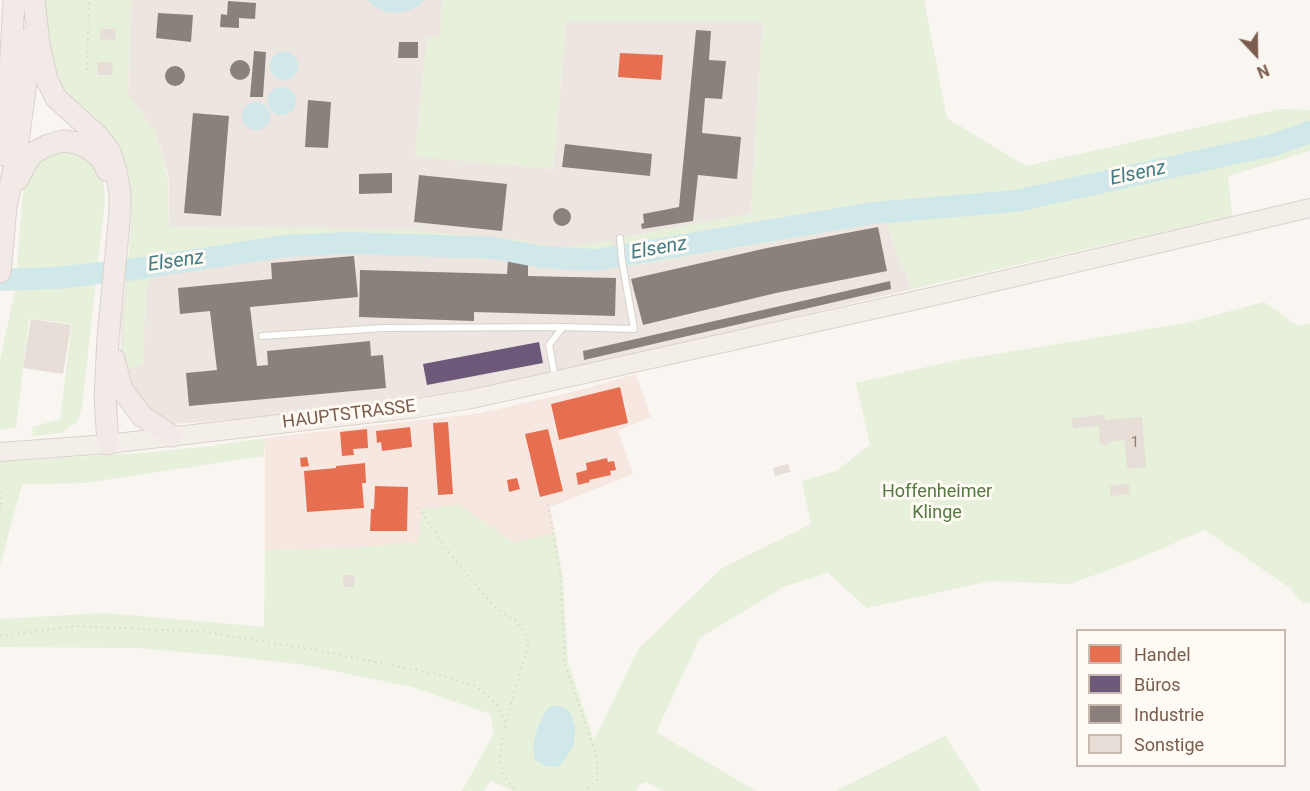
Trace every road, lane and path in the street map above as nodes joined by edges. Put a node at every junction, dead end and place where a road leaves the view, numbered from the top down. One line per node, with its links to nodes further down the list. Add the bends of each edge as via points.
1 (14, 0): 5 (highway)
2 (89, 0): 4 (path)
3 (34, 5): 6 (highway, via 47,80 56,98 110,152); 7 (highway)
4 (87, 70)
5 (0, 185): 7 (highway)
6 (120, 194): 7 (highway, via 102,160 78,143 63,141 48,144 27,161); 13 (highway)
7 (6, 207): 10 (highway)
8 (1310, 208): 14 (main road, HAUPTSTRASSE)
9 (620, 238): 11 (lane, via 634,329)
10 (1, 265)
11 (563, 327): 12 (lane, via 383,328); 14 (lane, via 549,345)
12 (262, 336)
13 (108, 338): 15 (highway, via 122,390 142,416); 16 (highway)
14 (555, 380): 15 (main road, HAUPTSTRASSE, via 417,408)
15 (172, 436): 16 (main road, HAUPTSTRASSE)
16 (108, 444): 17 (main road, HAUPTSTRASSE)
17 (0, 452)
18 (0, 490): 21 (path)
19 (548, 504): 25 (path, via 560,572 565,665 597,756 597,780)
20 (418, 507): 23 (path, via 494,607 518,622 530,641)
21 (0, 510)
22 (0, 636): 23 (path, via 75,626 206,632 310,649 432,673 476,686 497,705)
23 (506, 722): 24 (path, via 499,758 504,778)
24 (516, 791)
25 (584, 791)

